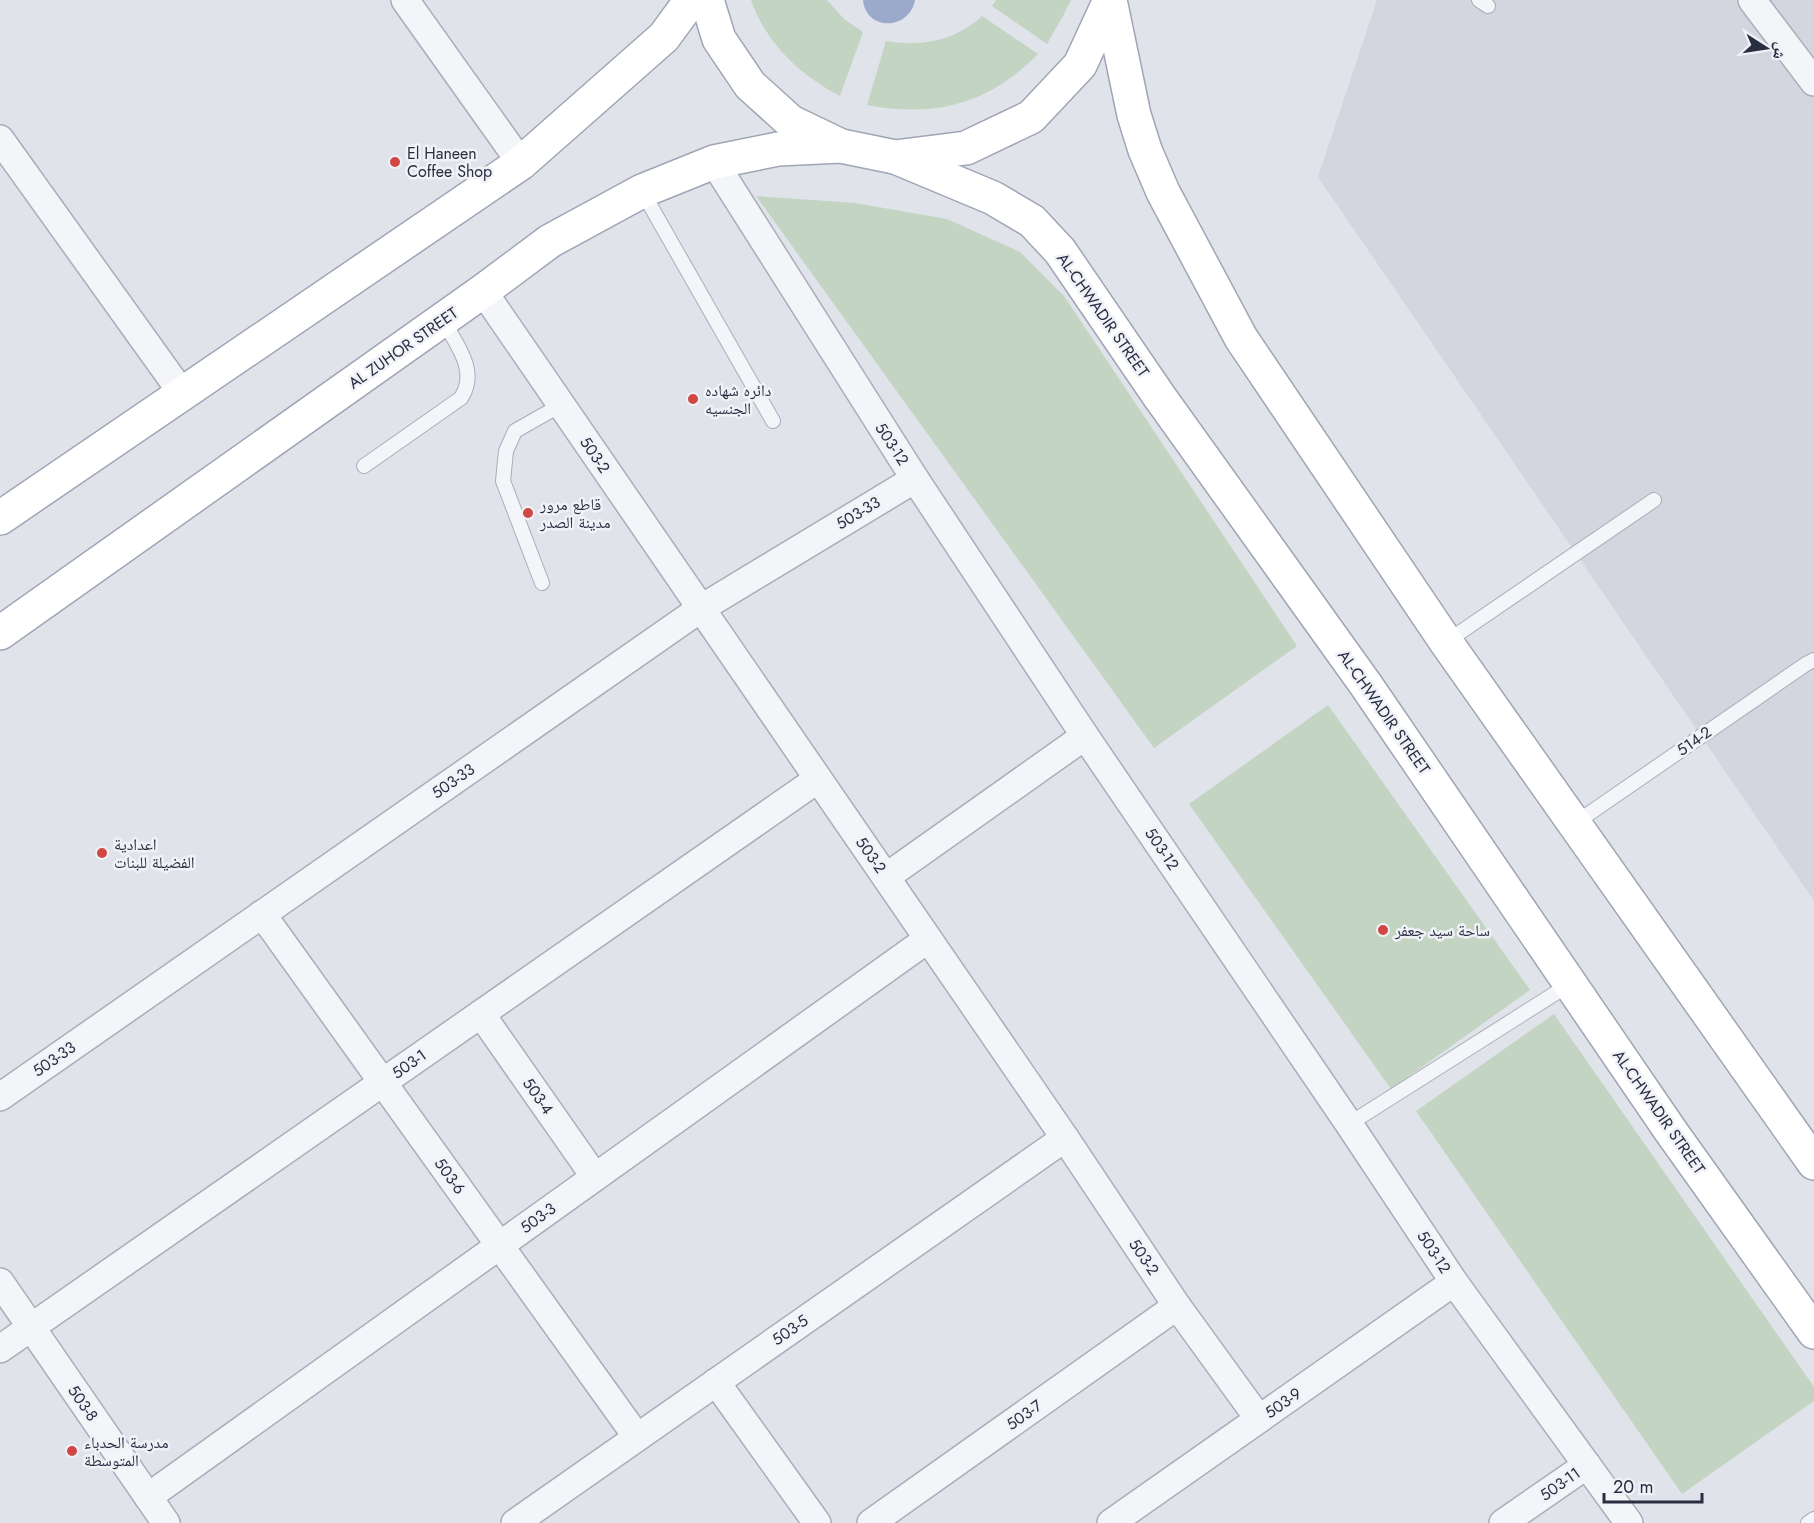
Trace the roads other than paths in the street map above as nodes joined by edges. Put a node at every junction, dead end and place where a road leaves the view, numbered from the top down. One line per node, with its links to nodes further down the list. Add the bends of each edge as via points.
1 (405, 0): 11 (street)
2 (692, 0): 11 (main road, via 664,37)
3 (706, 0): 8 (main road, via 719,39 750,85 791,122)
4 (1110, 0): 9 (main road, via 1080,65 1031,117 966,148); 25 (main road, via 1134,116 1163,192 1241,338)
5 (1752, 0): 6 (street)
6 (1814, 82)
7 (0, 139): 15 (street)
8 (841, 146): 9 (main road); 10 (main road, AL ZUHOR STREET, via 778,149)
9 (895, 157): 33 (main road, AL-CHWADIR STREET, via 993,198 1032,221 1060,251 1366,685)
10 (714, 162): 12 (main road, AL ZUHOR STREET); 19 (street, 503-12)
11 (522, 163): 15 (main road)
12 (642, 191): 13 (main road, AL ZUHOR STREET, via 550,241); 17 (lane)
13 (483, 291): 14 (main road, AL ZUHOR STREET); 16 (street, 503-2)
14 (443, 320): 18 (lane, via 468,367 468,388 461,398); 24 (main road, AL ZUHOR STREET)
15 (182, 393): 21 (main road)
16 (561, 405): 22 (lane, via 515,431 506,451 503,481); 23 (street, 503-2)
17 (773, 421)
18 (364, 466)
19 (915, 479): 23 (street, 503-33); 27 (street, 503-12)
20 (1654, 500): 25 (lane)
21 (0, 518)
22 (542, 583)
23 (700, 609): 28 (street, 503-2); 31 (street, 503-33)
24 (0, 633)
25 (1446, 642): 29 (main road)
26 (1814, 660): 29 (lane, 514-2)
27 (1085, 736): 30 (street); 37 (street, 503-12)
28 (818, 779): 30 (street, 503-2); 34 (street, 503-1)
29 (1574, 824): 39 (main road)
30 (886, 877): 32 (street, 503-2)
31 (262, 914): 35 (street, 503-6); 36 (street, 503-33)
32 (928, 939): 38 (street, 503-2); 40 (street, 503-3)
33 (1570, 984): 37 (lane); 46 (main road, AL-CHWADIR STREET)
34 (481, 1014): 35 (street, 503-1); 40 (street, 503-4)
35 (383, 1083): 41 (street, 503-6); 45 (street, 503-1)
36 (0, 1097)
37 (1349, 1124): 43 (street, 503-12)
38 (1065, 1138): 44 (street, 503-2); 48 (street, 503-5)
39 (1814, 1163)
40 (596, 1177): 41 (street, 503-3)
41 (500, 1245): 50 (street, 503-6); 52 (street, 503-3)
42 (0, 1282): 45 (street, 503-8)
43 (1454, 1282): 49 (street, 503-9); 51 (street, 503-12)
44 (1177, 1306): 49 (street, 503-2); 57 (street, 503-7)
45 (31, 1327): 47 (street, 503-1); 52 (street, 503-8)
46 (1814, 1332)
47 (0, 1349)
48 (717, 1382): 50 (street, 503-5); 56 (street)
49 (1259, 1419): 58 (street, 503-9)
50 (638, 1437): 55 (street, 503-5)
51 (1587, 1465): 59 (street, 503-11); 60 (street, 503-12)
52 (148, 1497): 54 (street, 503-8)
53 (1814, 1519): 61 (lane)
54 (166, 1523)
55 (516, 1523)
56 (817, 1523)
57 (871, 1523)
58 (1111, 1523)
59 (1503, 1523)
60 (1629, 1523)
61 (1808, 1523)

